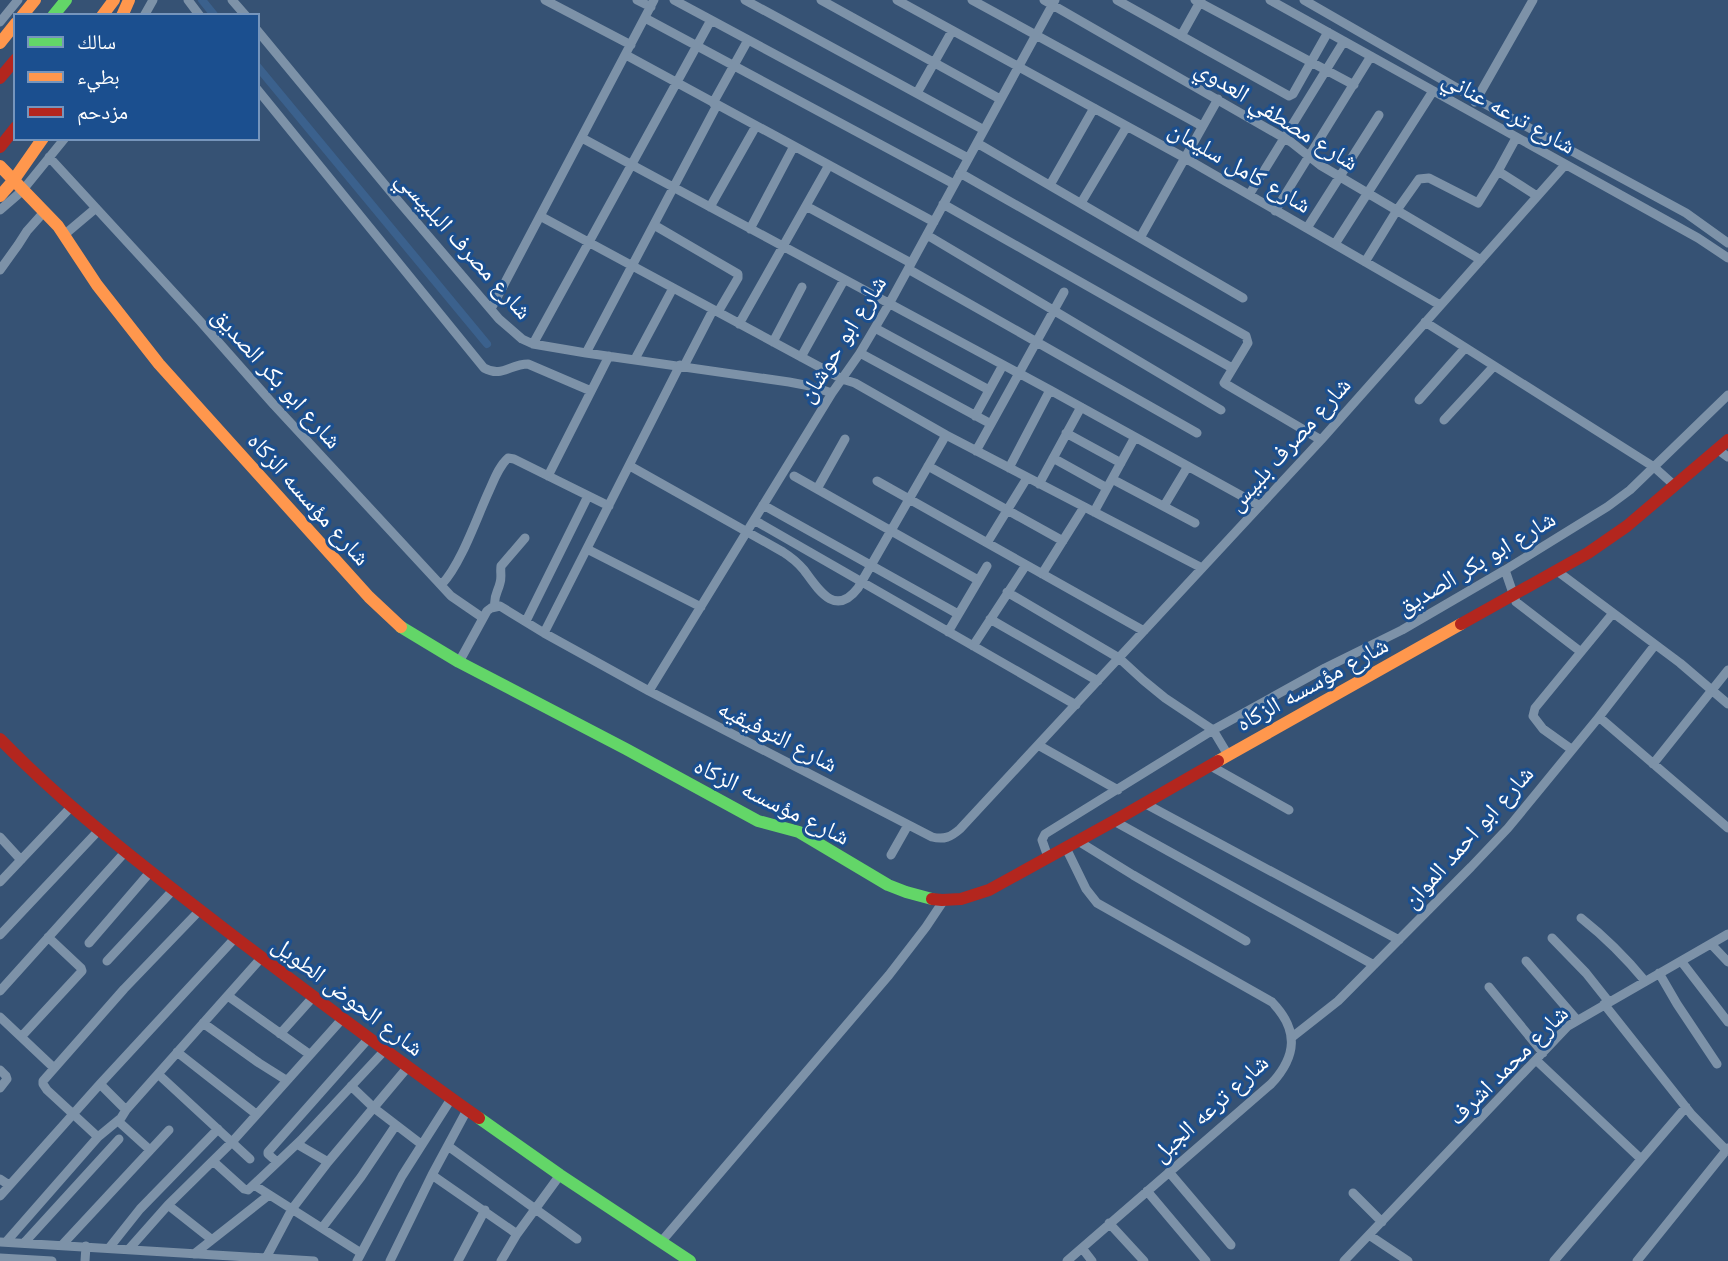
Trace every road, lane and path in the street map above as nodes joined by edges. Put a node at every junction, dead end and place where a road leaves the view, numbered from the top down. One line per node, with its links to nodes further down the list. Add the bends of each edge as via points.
1 (18, 0): 25 (street)
2 (35, 0): 20 (main road)
3 (66, 0): 21 (main road)
4 (232, 0): 22 (street)
5 (545, 0): 35 (street)
6 (637, 0): 18 (street)
7 (674, 0): 24 (street)
8 (745, 0): 50 (street)
9 (821, 0): 41 (street)
10 (897, 0): 27 (street, شارع كامل سليمان)
11 (972, 0): 30 (street)
12 (1117, 0): 31 (street)
13 (1270, 0): 29 (street, شارع ترعه عناني)
14 (1304, 0): 19 (street, شارع ترعه عناني)
15 (1533, 0): 53 (street)
16 (1199, 1): 31 (street); 40 (street)
17 (1050, 2): 30 (street, شارع ابو حوشان); 52 (street, شارع مصطفي العدوي)
18 (653, 4): 23 (street)
19 (1323, 5): 53 (street, شارع ترعه عناني)
20 (24, 14)
21 (55, 14)
22 (244, 14)
23 (645, 18): 35 (street); 36 (street)
24 (711, 20): 32 (street); 36 (street)
25 (0, 22)
26 (14, 26): 34 (main road)
27 (952, 31): 41 (street); 43 (street, شارع كامل سليمان)
28 (259, 32): 123 (street, شارع مصرف البلبيسي)
29 (1328, 32): 33 (street, شارع ترعه عناني); 40 (street)
30 (1036, 35): 43 (street, شارع ابو حوشان); 60 (street)
31 (1181, 36): 40 (street, via 1289,96)
32 (748, 40): 42 (street); 73 (street)
33 (1344, 41): 38 (street, شارع ترعه عناني); 44 (street)
34 (0, 43)
35 (631, 45): 37 (street)
36 (697, 46): 42 (street); 46 (street)
37 (626, 55): 46 (street); 63 (street)
38 (1371, 56): 47 (street); 49 (street, شارع ترعه عناني)
39 (14, 62): 45 (main road)
40 (1311, 62): 44 (street)
41 (934, 63): 50 (street); 51 (street)
42 (734, 65): 54 (street); 82 (street)
43 (1018, 67): 51 (street, شارع ابو حوشان); 55 (street, شارع كامل سليمان)
44 (1326, 70): 47 (street); 64 (street)
45 (0, 79)
46 (677, 83): 54 (street); 75 (street)
47 (1354, 85): 71 (street)
48 (259, 91): 146 (street, via 484,368 500,372 528,364)
49 (1433, 91): 56 (street, شارع ترعه عناني); 86 (street)
50 (917, 93): 62 (street)
51 (1000, 99): 62 (street, شارع ابو حوشان)
52 (1218, 99): 60 (street); 64 (street, شارع مصطفي العدوي)
53 (1476, 99): 56 (street); 107 (street, شارع ترعه عناني, via 1686,213)
54 (715, 104): 58 (street); 85 (street)
55 (1094, 108): 59 (street, شارع كامل سليمان); 83 (street)
56 (1470, 111): 65 (street, شارع ترعه عناني)
57 (1379, 115): 81 (street)
58 (756, 126): 69 (street); 92 (street)
59 (1127, 126): 74 (street, شارع كامل سليمان); 89 (street)
60 (1202, 126): 74 (street)
61 (14, 130): 70 (main road)
62 (984, 130): 68 (street, شارع ابو حوشان)
63 (582, 138): 75 (street); 98 (street)
64 (1284, 138): 71 (street, شارع مصطفي العدوي); 87 (street)
65 (1516, 138): 77 (street, شارع ترعه عناني); 79 (street)
66 (42, 140): 84 (main road)
67 (63, 140): 72 (street)
68 (977, 143): 73 (street, شارع ابو حوشان); 83 (street)
69 (794, 146): 76 (street); 102 (street)
70 (0, 147)
71 (1309, 156): 81 (street, شارع مصطفي العدوي); 96 (street)
72 (49, 157): 84 (street); 93 (street, شارع ابو بكر الصديق)
73 (968, 158): 80 (street, شارع ابو حوشان)
74 (1185, 158): 87 (street, شارع كامل سليمان); 105 (street)
75 (632, 165): 85 (street); 106 (street)
76 (829, 165): 91 (street); 99 (street)
77 (1564, 165): 88 (street, شارع مصرف بلبيس); 110 (street, شارع ترعه عناني)
78 (0, 166): 84 (main road, شارع مؤسسه الزكاه)
79 (1498, 171): 88 (street); 95 (street, via 1478,203 1425,177 1416,181)
80 (960, 173): 82 (street, شارع ابو حوشان); 141 (street, via 1246,337 1248,343)
81 (1340, 177): 86 (street, شارع مصطفي العدوي); 101 (street)
82 (954, 184): 90 (street, شارع ابو حوشان)
83 (1050, 185): 89 (street)
84 (8, 188): 94 (street); 97 (main road, شارع مؤسسه الزكاه)
85 (674, 188): 92 (street); 100 (street)
86 (1367, 193): 95 (street, شارع مصطفي العدوي); 108 (street)
87 (1249, 195): 96 (street, شارع كامل سليمان)
88 (1537, 196): 111 (street, شارع مصرف بلبيس)
89 (1081, 203): 105 (street)
90 (943, 204): 99 (street, شارع ابو حوشان); 141 (street)
91 (806, 206): 109 (street); 114 (street)
92 (710, 207): 102 (street)
93 (96, 208): 103 (street); 204 (street, شارع ابو بكر الصديق)
94 (0, 210)
95 (1397, 210): 111 (street, شارع مصطفي العدوي); 112 (street)
96 (1275, 211): 101 (street, شارع كامل سليمان)
97 (44, 212): 103 (main road, شارع مؤسسه الزكاه); 115 (street)
98 (540, 216): 106 (street); 123 (street)
99 (934, 222): 104 (street, شارع ابو حوشان)
100 (654, 225): 113 (street); 125 (street, via 738,274)
101 (1307, 228): 108 (street, شارع كامل سليمان)
102 (750, 229): 109 (street)
103 (64, 235): 220 (main road, شارع مؤسسه الزكاه, via 159,364 369,597 400,626)
104 (927, 235): 114 (street, شارع ابو حوشان); 124 (street)
105 (1140, 238): 120 (street)
106 (589, 243): 113 (street); 131 (street)
107 (1728, 243)
108 (1335, 244): 112 (street, شارع كامل سليمان)
109 (783, 247): 116 (street); 127 (street)
110 (1728, 258)
111 (1481, 260): 122 (street, شارع مصرف بلبيس)
112 (1365, 262): 122 (street, شارع كامل سليمان)
113 (632, 266): 118 (street); 133 (street)
114 (909, 266): 121 (street, شارع ابو حوشان); 130 (street)
115 (0, 270)
116 (844, 280): 121 (street); 136 (street)
117 (802, 287): 129 (street)
118 (673, 288): 125 (street); 137 (street)
119 (1064, 292): 124 (street)
120 (1243, 298)
121 (889, 304): 128 (street, شارع ابو حوشان); 138 (street)
122 (1440, 305): 126 (street, شارع مصرف بلبيس)
123 (491, 309): 131 (street, شارع مصرف البلبيسي, via 511,331)
124 (1054, 310): 130 (street); 151 (street)
125 (716, 311): 127 (street); 139 (street)
126 (1425, 323): 132 (street); 160 (street, شارع مصرف بلبيس)
127 (739, 324): 129 (street)
128 (875, 328): 134 (street, شارع ابو حوشان); 144 (street)
129 (772, 342): 136 (street)
130 (1037, 342): 142 (street); 156 (street)
131 (533, 344): 133 (street, شارع مصرف البلبيسي)
132 (1465, 348): 140 (street); 149 (street)
133 (586, 353): 135 (street, شارع مصرف البلبيسي)
134 (860, 353): 143 (street, شارع ابو حوشان); 152 (street)
135 (609, 356): 137 (street, شارع مصرف البلبيسي); 146 (street)
136 (801, 357): 143 (street)
137 (635, 359): 139 (street, شارع مصرف البلبيسي)
138 (1003, 365): 142 (street); 144 (street)
139 (682, 366): 147 (street, شارع مصرف البلبيسي); 166 (street)
140 (1494, 366): 153 (street); 169 (street)
141 (1232, 368): 160 (street, via 1225,384)
142 (1019, 373): 145 (street); 154 (street)
143 (842, 379): 147 (street, شارع ابو حوشان); 157 (street)
144 (989, 390): 152 (street)
145 (1050, 390): 150 (street); 170 (street)
146 (591, 391): 172 (street)
147 (832, 393): 181 (street, شارع ابو حوشان)
148 (1728, 395): 169 (street, شارع ابو بكر الصديق)
149 (1419, 400)
150 (1081, 407): 155 (street); 158 (street)
151 (1221, 410)
152 (975, 416): 154 (street)
153 (1444, 420)
154 (991, 425): 162 (street)
155 (1066, 433): 164 (street); 165 (street)
156 (1198, 433)
157 (946, 435): 162 (street); 167 (street)
158 (1135, 437): 165 (street); 168 (street)
159 (845, 439): 178 (street)
160 (1321, 440): 184 (street, شارع مصرف بلبيس)
161 (1728, 440): 163 (main road, شارع مؤسسه الزكاه)
162 (976, 451): 170 (street)
163 (1723, 453): 177 (main road, شارع مؤسسه الزكاه)
164 (1053, 458): 175 (street); 176 (street)
165 (1121, 463): 175 (street)
166 (630, 466): 182 (street); 189 (street)
167 (928, 466): 180 (street); 185 (street)
168 (1188, 466): 183 (street); 184 (street)
169 (1654, 467): 177 (street); 199 (street, شارع ابو بكر الصديق, via 1619,499)
170 (1009, 468): 173 (street)
171 (794, 475): 178 (street)
172 (548, 476): 179 (street); 204 (street, via 514,459 504,462 455,566)
173 (1027, 478): 176 (street); 185 (street)
174 (877, 481): 180 (street)
175 (1110, 483): 183 (street); 186 (street)
176 (1039, 484): 186 (street)
177 (1674, 485): 200 (main road, شارع مؤسسه الزكاه, via 1608,540)
178 (817, 489): 190 (street)
179 (588, 496): 182 (street); 213 (street)
180 (909, 499): 190 (street); 193 (street)
181 (763, 505): 187 (street, شارع ابو حوشان); 195 (street)
182 (609, 506): 194 (street)
183 (1164, 506): 188 (street)
184 (1260, 506): 198 (street, شارع مصرف بلبيس)
185 (1007, 510): 192 (street); 193 (street)
186 (1089, 510): 192 (street); 198 (street)
187 (754, 520): 189 (street, شارع ابو حوشان); 203 (street)
188 (1195, 523)
189 (747, 531): 203 (street, via 791,557 829,599 846,599); 208 (street, شارع ابو حوشان)
190 (891, 531): 195 (street); 202 (street)
191 (525, 538): 207 (street, via 500,570)
192 (1063, 541): 201 (street)
193 (987, 543): 196 (street)
194 (587, 549): 208 (street); 216 (street)
195 (871, 565): 203 (street); 210 (street)
196 (1027, 565): 201 (street); 205 (street)
197 (987, 566): 202 (street)
198 (1202, 568): 214 (street, شارع مصرف بلبيس)
199 (1505, 570): 206 (street); 229 (street, شارع ابو بكر الصديق)
200 (1557, 571): 206 (main road, شارع مؤسسه الزكاه); 209 (street)
201 (1042, 574): 214 (street)
202 (978, 580): 210 (street)
203 (862, 582): 215 (street)
204 (442, 583): 211 (street, شارع ابو بكر الصديق)
205 (1007, 592): 212 (street); 221 (street)
206 (1514, 596): 219 (street, via 1522,608); 233 (main road, شارع مؤسسه الزكاه)
207 (495, 606): 211 (street); 213 (street, شارع التوفيقيه)
208 (701, 607): 225 (street, شارع ابو حوشان)
209 (1613, 612): 217 (street); 219 (street)
210 (958, 614): 215 (street)
211 (483, 618): 220 (street)
212 (990, 619): 218 (street); 223 (street)
213 (526, 621): 216 (street, شارع التوفيقيه)
214 (1144, 631): 221 (street, شارع مصرف بلبيس)
215 (948, 632): 218 (street)
216 (544, 633): 225 (street, شارع التوفيقيه)
217 (1655, 645): 224 (street); 228 (street, شارع ابو احمد الموان)
218 (973, 646): 227 (street)
219 (1581, 652): 232 (street, via 1534,713 1543,729)
220 (462, 657): 253 (main road, شارع مؤسسه الزكاه, via 758,821 798,831 905,892)
221 (1119, 658): 223 (street, شارع مصرف بلبيس); 229 (street, via 1165,698)
222 (1728, 670): 224 (street)
223 (1098, 681): 227 (street, شارع مصرف بلبيس)
224 (1712, 689): 226 (street); 234 (street)
225 (649, 691): 241 (street, شارع التوفيقيه)
226 (1728, 704)
227 (1076, 705): 231 (street, شارع مصرف بلبيس)
228 (1599, 717): 232 (street, شارع ابو احمد الموان); 234 (street)
229 (1213, 730): 233 (street); 236 (street, شارع ابو بكر الصديق)
230 (0, 738): 238 (main road, شارع الحوض الطويل)
231 (1038, 745): 236 (street); 241 (street, شارع التوفيقيه, via 954,834 939,839)
232 (1572, 749): 261 (street, شارع ابو احمد الموان, via 1508,828)
233 (1228, 755): 235 (main road, شارع مؤسسه الزكاه)
234 (1653, 764): 242 (street)
235 (1209, 765): 237 (main road, شارع مؤسسه الزكاه); 239 (street)
236 (1118, 789): 245 (street, شارع ابو بكر الصديق)
237 (1143, 803): 240 (main road, شارع مؤسسه الزكاه); 261 (street)
238 (72, 806): 243 (main road, شارع الحوض الطويل); 249 (street)
239 (1289, 810)
240 (1114, 821): 246 (main road, شارع مؤسسه الزكاه); 270 (street)
241 (908, 825): 248 (street)
242 (1728, 828)
243 (100, 829): 247 (main road, شارع الحوض الطويل); 257 (street)
244 (0, 837): 249 (street)
245 (1042, 840): 246 (street, شارع ترعه الجبل)
246 (1062, 850): 253 (main road, شارع مؤسسه الزكاه, via 980,894); 262 (street, via 1145,882); 286 (street, شارع ترعه الجبل, via 1097,903 1272,1002 1289,1025)
247 (126, 851): 250 (main road, شارع الحوض الطويل); 258 (street)
248 (891, 855)
249 (21, 860): 251 (street)
250 (151, 870): 252 (main road, شارع الحوض الطويل); 263 (street)
251 (0, 882)
252 (174, 889): 254 (main road, شارع الحوض الطويل); 266 (street)
253 (944, 900): 348 (street, via 889,975)
254 (200, 910): 259 (main road, شارع الحوض الطويل); 292 (street)
255 (1581, 918): 272 (street)
256 (1728, 934): 264 (street, شارع محمد اشرف)
257 (0, 935)
258 (48, 937): 274 (street); 284 (street, via 82,971)
259 (236, 937): 265 (main road, شارع الحوض الطويل); 297 (street)
260 (1552, 937): 277 (street)
261 (1399, 940): 270 (street, شارع ابو احمد الموان)
262 (1247, 941)
263 (89, 943)
264 (1711, 944): 268 (street, شارع محمد اشرف); 269 (street)
265 (262, 957): 275 (street); 276 (main road, شارع الحوض الطويل)
266 (107, 961)
267 (1526, 961): 280 (street)
268 (1681, 961): 271 (street, شارع محمد اشرف); 281 (street)
269 (1728, 962)
270 (1374, 965): 286 (street, شارع ابو احمد الموان)
271 (1659, 973): 272 (street, شارع محمد اشرف); 291 (street)
272 (1645, 981): 277 (street, شارع محمد اشرف)
273 (1489, 987): 290 (street)
274 (0, 991)
275 (228, 996): 282 (street); 283 (street)
276 (314, 996): 279 (main road, شارع الحوض الطويل); 283 (street)
277 (1607, 1003): 280 (street, شارع محمد اشرف); 301 (street)
278 (0, 1017): 284 (street)
279 (343, 1018): 285 (main road, شارع الحوض الطويل); 289 (street)
280 (1577, 1020): 290 (street, شارع محمد اشرف)
281 (1728, 1022)
282 (203, 1023): 288 (street); 296 (street)
283 (280, 1034): 289 (street)
284 (21, 1037): 292 (street)
285 (369, 1038): 287 (main road, شارع الحوض الطويل); 322 (street, via 268,1152)
286 (1291, 1038): 324 (street, شارع ترعه الجبل, via 1283,1071)
287 (385, 1050): 293 (main road, شارع الحوض الطويل); 299 (street)
288 (177, 1052): 295 (street); 306 (street)
289 (309, 1054): 296 (street)
290 (1540, 1056): 320 (street); 340 (street, شارع محمد اشرف)
291 (1717, 1064)
292 (54, 1068): 305 (street, via 43,1084)
293 (407, 1068): 300 (main road, شارع الحوض الطويل); 302 (street)
294 (0, 1070): 298 (street, via 7,1077)
295 (158, 1074): 303 (street); 309 (street)
296 (286, 1080): 306 (street)
297 (100, 1084): 303 (street); 305 (street)
298 (3, 1085)
299 (351, 1086): 302 (street); 314 (street)
300 (451, 1099): 304 (main road, شارع الحوض الطويل); 315 (street)
301 (1686, 1107): 317 (street); 320 (street)
302 (374, 1108): 308 (street); 323 (street)
303 (126, 1110): 307 (street)
304 (467, 1110): 316 (street); 325 (main road, شارع الحوض الطويل)
305 (73, 1114): 311 (street); 328 (street)
306 (256, 1114): 313 (street)
307 (118, 1121): 311 (street); 318 (street)
308 (396, 1125): 315 (street); 342 (street)
309 (218, 1129): 313 (street); 330 (street)
310 (169, 1130): 318 (street)
311 (98, 1137): 347 (street)
312 (119, 1139): 349 (street)
313 (232, 1142): 319 (street); 321 (street)
314 (297, 1144): 322 (street); 323 (street)
315 (421, 1144): 357 (street)
316 (448, 1146): 326 (street); 338 (street)
317 (1727, 1149): 375 (street)
318 (150, 1150): 350 (street)
319 (250, 1159)
320 (1642, 1159): 374 (street)
321 (213, 1161): 329 (street, via 246,1190); 335 (street)
322 (277, 1162): 329 (street)
323 (328, 1162): 337 (street)
324 (1169, 1172): 331 (street, شارع ترعه الجبل); 351 (street)
325 (560, 1174): 338 (street); 348 (main road, شارع الحوض الطويل)
326 (432, 1175): 339 (street); 364 (street)
327 (0, 1179): 328 (street)
328 (9, 1185): 334 (street)
329 (254, 1185): 333 (street)
330 (163, 1187): 335 (street); 353 (street)
331 (1147, 1191): 341 (street, شارع ترعه الجبل); 371 (street)
332 (1353, 1193): 340 (street)
333 (269, 1195): 337 (street); 345 (street)
334 (0, 1196)
335 (176, 1198): 336 (street)
336 (168, 1205): 345 (street); 355 (street)
337 (292, 1209): 342 (street); 359 (street)
338 (535, 1209): 343 (street); 346 (street)
339 (485, 1210): 343 (street); 365 (street)
340 (1382, 1222): 344 (street, شارع محمد اشرف)
341 (1109, 1223): 354 (street, شارع ترعه الجبل); 370 (street)
342 (321, 1228): 357 (street)
343 (517, 1234): 366 (street)
344 (1369, 1235): 372 (street, شارع محمد اشرف); 373 (street)
345 (211, 1239): 356 (street)
346 (578, 1239)
347 (3, 1242): 349 (street)
348 (661, 1242): 367 (main road, شارع الحوض الطويل)
349 (24, 1243): 350 (street)
350 (62, 1245): 352 (street)
351 (1231, 1245)
352 (86, 1246): 353 (street); 362 (street)
353 (109, 1248): 355 (street)
354 (1082, 1248): 368 (street, شارع ترعه الجبل); 369 (street)
355 (129, 1249): 356 (street)
356 (194, 1254): 359 (street)
357 (359, 1257)
358 (0, 1258): 360 (street)
359 (266, 1258): 363 (street)
360 (10, 1260): 361 (street)
361 (52, 1261)
362 (85, 1261)
363 (314, 1261)
364 (390, 1261)
365 (458, 1261)
366 (501, 1261)
367 (690, 1261)
368 (1067, 1261)
369 (1092, 1261)
370 (1144, 1261)
371 (1206, 1261)
372 (1344, 1261)
373 (1408, 1261)
374 (1554, 1261)
375 (1637, 1261)

